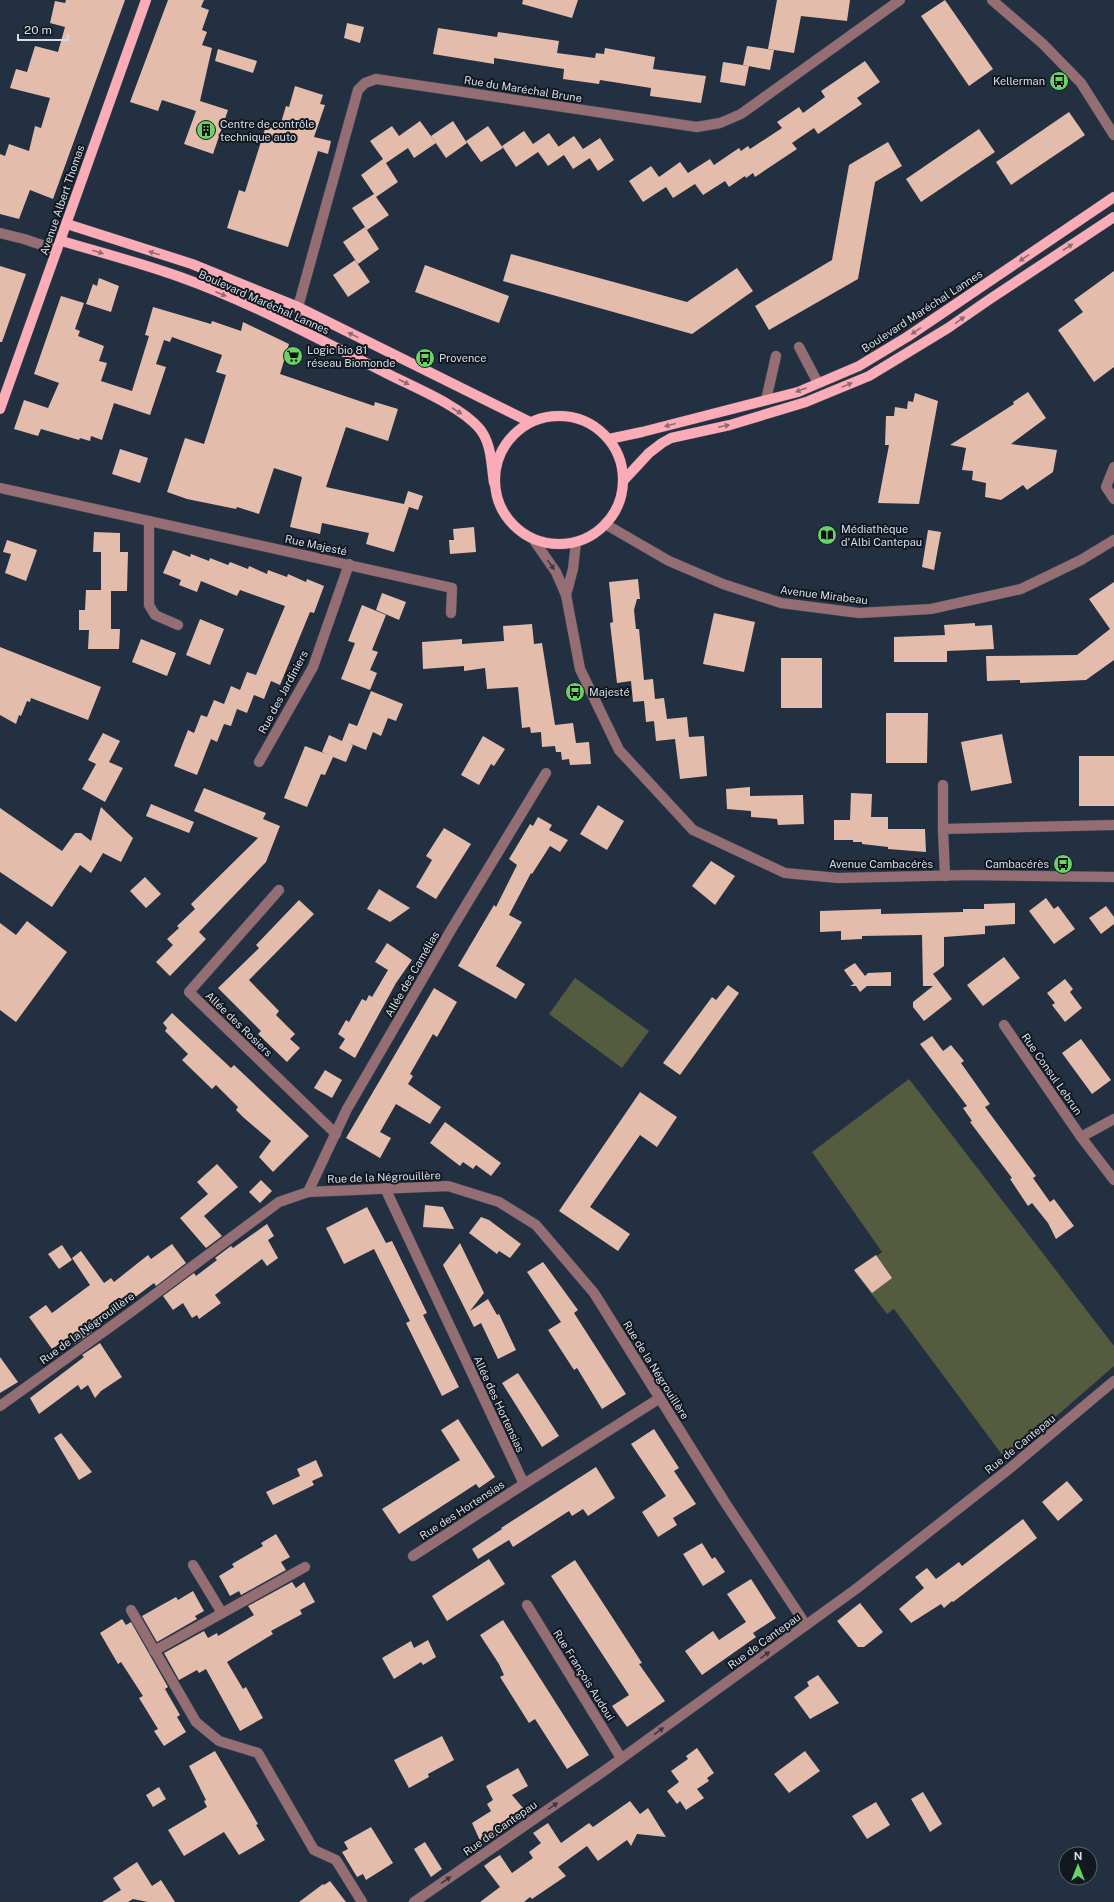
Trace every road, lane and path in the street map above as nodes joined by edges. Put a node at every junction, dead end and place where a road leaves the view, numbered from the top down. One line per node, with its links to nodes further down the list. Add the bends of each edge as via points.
1 (146, 0): 7 (main road, Avenue Albert Thomas)
2 (900, 0): 10 (street, Rue du Maréchal Brune, via 741,114 720,124 697,127 376,79 365,82 358,90)
3 (992, 0): 4 (street, via 1043,44 1081,83)
4 (1114, 135)
5 (1114, 197): 14 (main road, Boulevard Maréchal Lannes, one-way to 14, via 907,337 859,366)
6 (1114, 217): 20 (main road, one-way to 6, via 649,453 671,438 730,425 806,402 870,376 948,328)
7 (67, 224): 9 (main road, Avenue Albert Thomas); 10 (main road, Boulevard Maréchal Lannes, one-way to 7, via 192,264)
8 (0, 233): 9 (street)
9 (59, 246): 11 (main road, Boulevard Maréchal Lannes, one-way to 11, via 180,277); 16 (main road, Avenue Albert Thomas)
10 (298, 307): 11 (street); 17 (main road, Boulevard Maréchal Lannes, one-way to 10)
11 (307, 332): 21 (main road, Boulevard Maréchal Lannes, one-way to 21, via 443,402 470,420 480,429 488,444)
12 (799, 347): 14 (street)
13 (776, 356): 15 (street)
14 (818, 383): 15 (main road, Boulevard Maréchal Lannes, one-way to 15, via 798,392)
15 (766, 400): 18 (main road, Boulevard Maréchal Lannes, one-way to 18)
16 (0, 409)
17 (530, 422): 18 (main road, Boulevard Maréchal Lannes, via 551,416 572,417 592,425); 21 (main road, Boulevard Maréchal Lannes, via 514,433 503,448 496,465)
18 (609, 440): 20 (main road, Boulevard Maréchal Lannes, via 622,466)
19 (1114, 467): 23 (street, via 1106,487)
20 (623, 481): 25 (main road, Boulevard Maréchal Lannes, via 615,511)
21 (494, 483): 26 (main road, Boulevard Maréchal Lannes, via 505,516 517,530)
22 (0, 488): 24 (street, Rue Majesté)
23 (1114, 499)
24 (149, 520): 29 (street, Rue Majesté); 32 (street, via 149,605 156,615)
25 (605, 524): 27 (street, Avenue Mirabeau, via 670,561 723,584 780,603 859,613 931,609 1021,590); 28 (main road, Boulevard Maréchal Lannes, via 597,532)
26 (532, 539): 28 (main road, Boulevard Maréchal Lannes, via 547,543); 30 (street, Avenue Cambacérès, one-way to 30, via 556,572)
27 (1114, 540)
28 (576, 542): 30 (street, Avenue Cambacérès, via 574,569)
29 (349, 564): 31 (street, Rue Majesté, via 452,588); 33 (street, Rue des Jardiniers, via 313,667)
30 (566, 594): 38 (street, Avenue Cambacérès, via 580,669 619,750 693,830 785,873 838,878)
31 (451, 613)
32 (178, 625)
33 (259, 762)
34 (546, 773): 43 (street, Allée des Camélias, via 447,937 347,1109)
35 (943, 785): 37 (street)
36 (1114, 825): 37 (street)
37 (943, 830): 38 (street)
38 (945, 876): 39 (street, Avenue Cambacérès)
39 (1114, 876)
40 (279, 890): 43 (street, Allée des Rosiers, via 189,992)
41 (1004, 1025): 44 (street, Rue Consul Lebrun)
42 (1114, 1119): 44 (street)
43 (336, 1134): 47 (street, Allée des Camélias)
44 (1081, 1136): 45 (street, Rue Consul Lebrun)
45 (1114, 1180)
46 (385, 1188): 47 (street, Rue de la Négrouillère); 49 (street, Rue de la Négrouillère, via 448,1186 499,1202 536,1225 594,1293); 51 (street, Allée des Hortensias)
47 (308, 1192): 50 (street, Rue de la Négrouillère, via 279,1202)
48 (1114, 1382): 58 (street, Rue de Cantepau, via 1010,1469)
49 (660, 1398): 51 (street); 58 (street, Rue de la Négrouillère)
50 (0, 1406)
51 (524, 1484): 52 (street, Rue des Hortensias)
52 (413, 1556)
53 (193, 1565): 57 (street)
54 (305, 1568): 57 (street)
55 (527, 1605): 60 (street, Rue François Audoui)
56 (131, 1610): 59 (street)
57 (222, 1614): 59 (street)
58 (806, 1625): 60 (street, Rue de Cantepau, one-way to 58)
59 (154, 1651): 61 (street, via 196,1722 219,1741 258,1753 314,1850 336,1860)
60 (622, 1758): 62 (street, Rue de Cantepau, one-way to 60)
61 (362, 1902)
62 (414, 1902)

